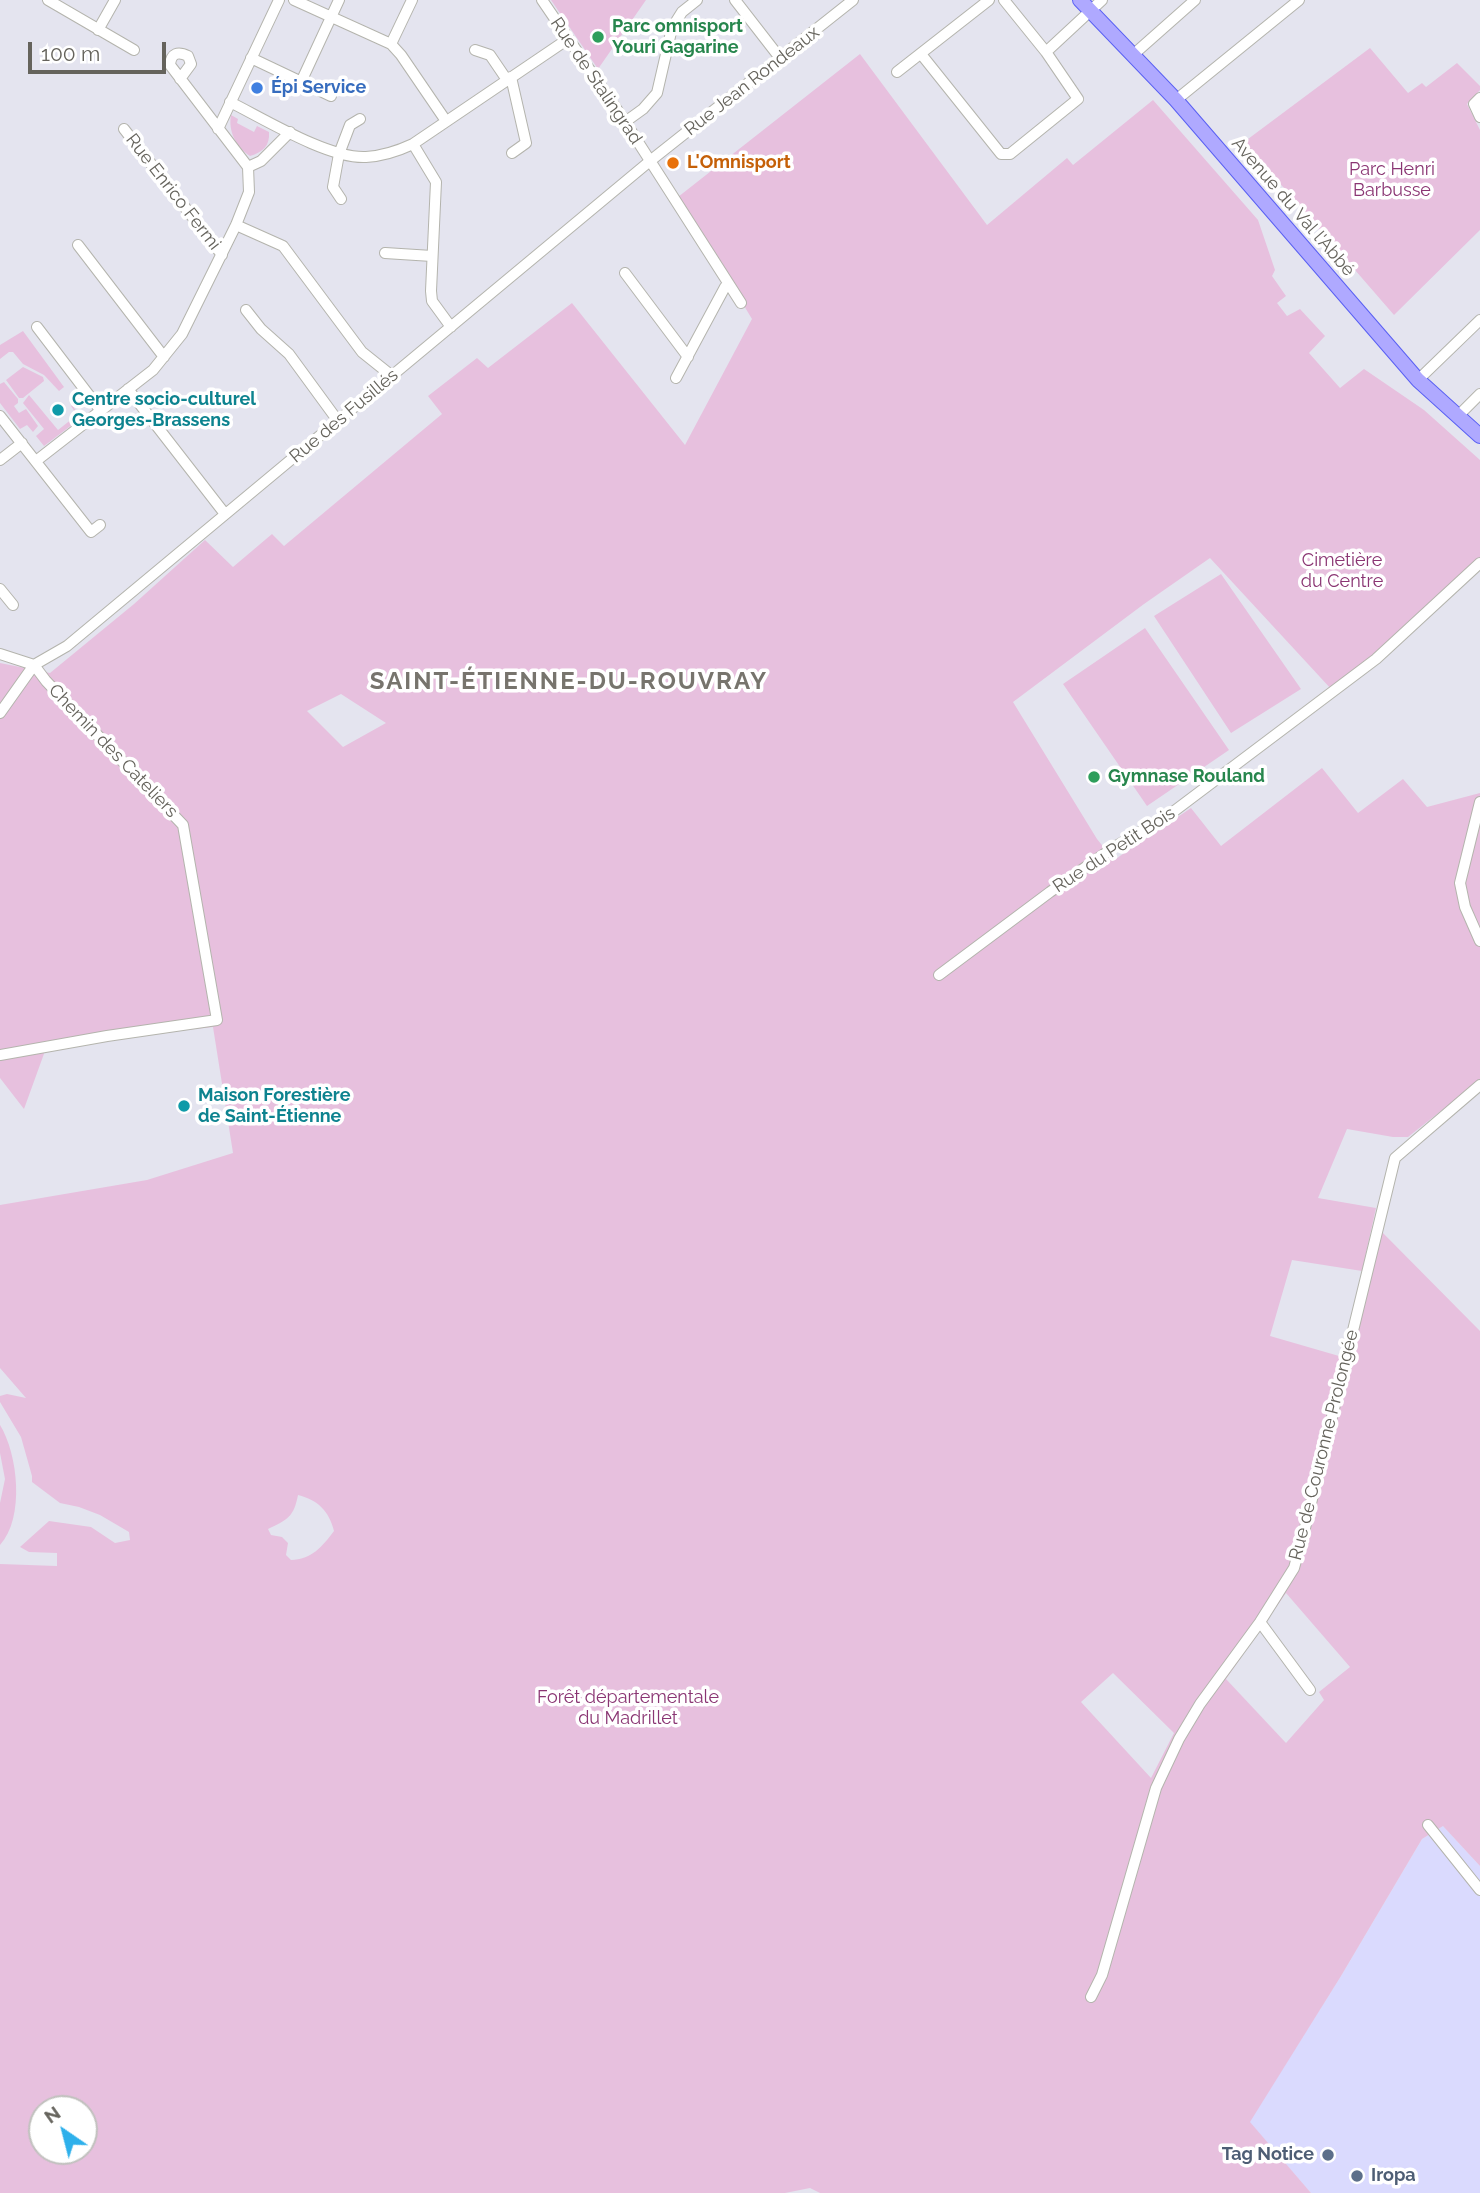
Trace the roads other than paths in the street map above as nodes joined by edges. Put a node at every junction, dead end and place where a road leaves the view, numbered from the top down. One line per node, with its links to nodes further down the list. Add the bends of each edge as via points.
1 (48, 0): 18 (street)
2 (115, 0): 18 (street)
3 (279, 0): 26 (street)
4 (294, 0): 17 (street)
5 (339, 0): 17 (street)
6 (412, 0): 20 (street)
7 (542, 0): 19 (street, Rue de Stalingrad)
8 (697, 0): 39 (street, via 672,28 657,93)
9 (735, 0): 27 (street)
10 (853, 0): 27 (street, Rue Jean Rondeaux)
11 (989, 0): 24 (street)
12 (1004, 0): 23 (street)
13 (1102, 0): 16 (street)
14 (1195, 0): 25 (street)
15 (1299, 0): 34 (street)
16 (1086, 5): 23 (street); 25 (main road, Avenue du Val l'Abbé)
17 (331, 18): 20 (street); 31 (street)
18 (98, 30): 21 (street)
19 (568, 39): 30 (street); 39 (street, Rue de Stalingrad)
20 (391, 44): 38 (street)
21 (134, 50)
22 (475, 50): 30 (street, via 490,55)
23 (1046, 52): 24 (street, via 1078,99 1005,156)
24 (921, 54): 28 (street)
25 (1134, 54): 34 (main road, Avenue du Val l'Abbé)
26 (251, 58): 31 (street); 35 (street)
27 (780, 58): 46 (street, Rue Jean Rondeaux)
28 (897, 72)
29 (180, 79): 41 (street)
30 (509, 79): 38 (street); 45 (street, via 526,143)
31 (301, 82): 32 (street)
32 (331, 96)
33 (1480, 98): 36 (street, via 1474,104)
34 (1176, 100): 65 (main road, Avenue du Val l'Abbé)
35 (230, 102): 41 (street); 42 (street)
36 (1480, 117)
37 (360, 119): 44 (street, via 350,125)
38 (446, 121): 43 (street)
39 (625, 122): 46 (street, Rue de Stalingrad)
40 (124, 129): 52 (street, Rue Enrico Fermi)
41 (218, 129): 47 (street)
42 (290, 132): 44 (street); 47 (street, via 261,161)
43 (413, 144): 44 (street, via 365,157); 53 (street, via 436,183)
44 (339, 153): 48 (street, via 333,187)
45 (512, 153)
46 (650, 161): 55 (street, Rue de Stalingrad); 60 (street, Rue des Fusillés)
47 (248, 167): 49 (street, via 248,192)
48 (341, 199)
49 (236, 225): 52 (street); 63 (street, via 284,246 362,352)
50 (78, 245): 61 (street)
51 (385, 253): 53 (street)
52 (222, 255): 61 (street, via 182,334)
53 (432, 256): 60 (street, via 432,301)
54 (625, 273): 62 (street)
55 (729, 284): 56 (street, Rue de Stalingrad); 62 (street)
56 (741, 303)
57 (246, 310): 71 (street, via 289,354)
58 (1480, 320): 65 (street)
59 (37, 327): 68 (street)
60 (452, 327): 63 (street, Rue des Fusillés)
61 (164, 357): 66 (street)
62 (688, 357): 64 (street)
63 (392, 376): 71 (street, Rue des Fusillés)
64 (676, 378)
65 (1419, 380): 70 (main road, Avenue du Val l'Abbé)
66 (128, 389): 68 (street); 76 (street)
67 (1480, 394): 70 (street)
68 (101, 411): 75 (street)
69 (0, 415): 73 (street)
70 (1458, 416): 72 (main road, Avenue du Val l'Abbé)
71 (338, 421): 76 (street, Rue des Fusillés)
72 (1480, 436)
73 (22, 443): 74 (street); 75 (street)
74 (0, 460)
75 (36, 461): 77 (street, via 91,532)
76 (225, 514): 82 (street, Rue des Fusillés, via 67,646)
77 (100, 525)
78 (1480, 563): 86 (street, Rue du Petit Bois, via 1365,667 1169,815 1114,848)
79 (0, 589): 80 (street)
80 (13, 605)
81 (0, 654): 82 (street)
82 (34, 665): 83 (street, Chemin des Cateliers); 87 (street, Chemin des Cateliers, via 183,825 217,1020)
83 (0, 713)
84 (1480, 802): 85 (street, via 1460,883)
85 (1480, 941)
86 (939, 975)
87 (0, 1055)
88 (1480, 1085): 89 (street, Rue de Couronne Prolongée, via 1395,1158 1294,1568)
89 (1259, 1622): 90 (street); 93 (street, Rue de Couronne Prolongée, via 1200,1704 1162,1776 1102,1975)
90 (1311, 1690)
91 (1428, 1825): 92 (street)
92 (1480, 1889)
93 (1091, 1997)

